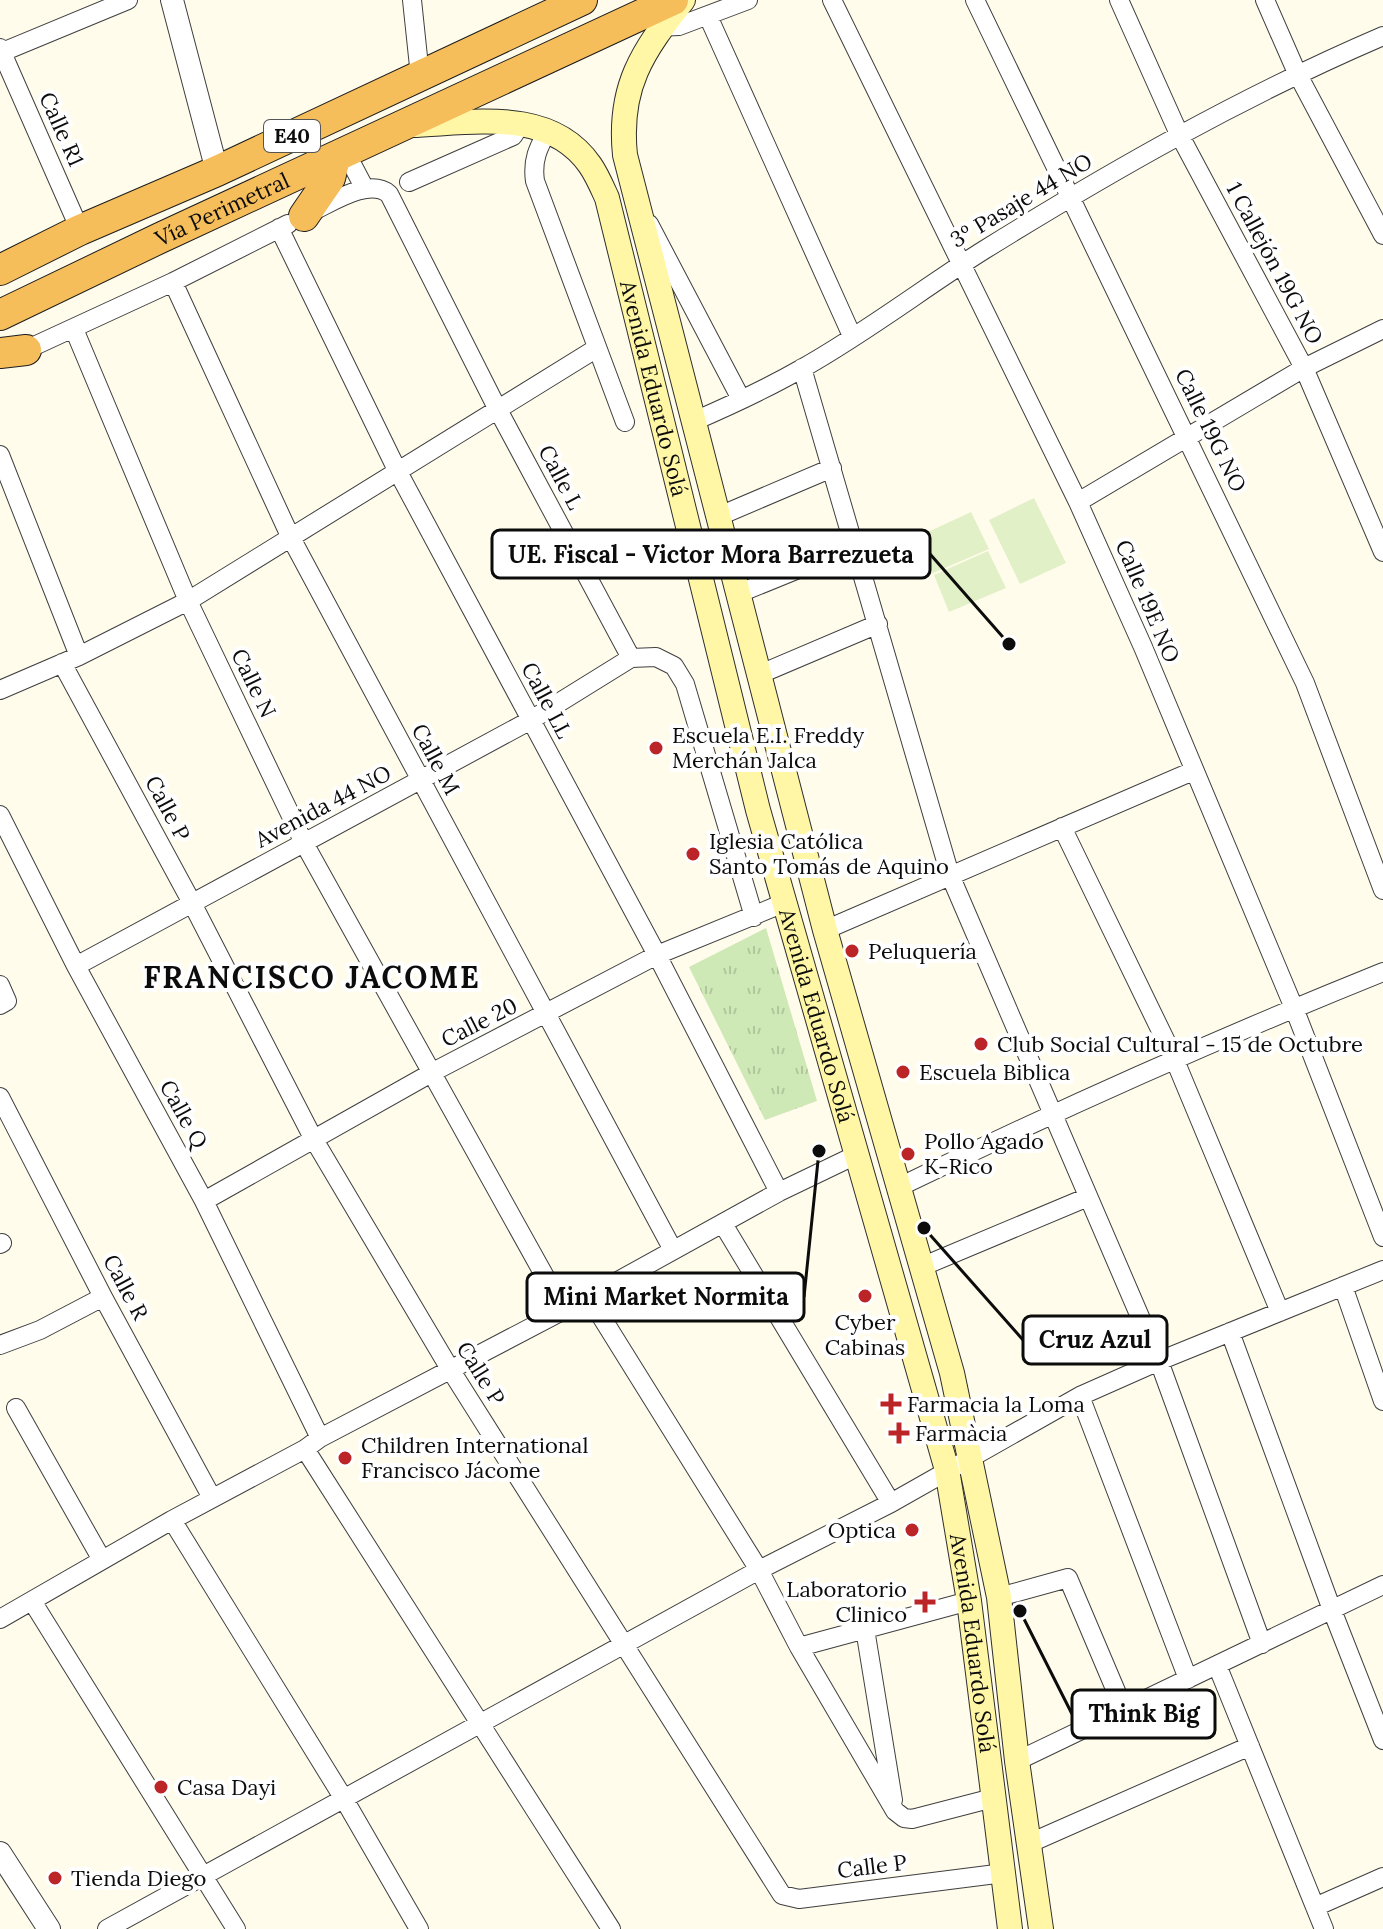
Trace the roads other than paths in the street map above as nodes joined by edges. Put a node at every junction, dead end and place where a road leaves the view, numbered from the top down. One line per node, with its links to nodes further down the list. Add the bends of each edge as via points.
1 (128, 0): 18 (street)
2 (172, 0): 26 (street)
3 (412, 0): 20 (street)
4 (553, 0): 16 (street, Vía Perimetral)
5 (582, 0): 16 (highway, Vía Perimetral / E40)
6 (673, 0): 14 (highway, Vía Perimetral / E40)
7 (683, 0): 15 (main road, Avenida Eduardo Solá)
8 (748, 0): 13 (street)
9 (832, 0): 34 (street, Calle 19E NO)
10 (975, 0): 30 (street, Calle 19G NO)
11 (1119, 0): 24 (street, 1 Callejón 19G NO)
12 (1265, 0): 19 (street)
13 (708, 16): 15 (street); 40 (street)
14 (620, 23): 15 (street); 22 (highway, Vía Perimetral / E40)
15 (661, 28): 29 (main road, Avenida Eduardo Solá, via 637,67 623,114)
16 (504, 35): 20 (highway, Vía Perimetral / E40)
17 (1383, 36): 19 (street, 3º Pasaje 44 NO)
18 (1, 51): 32 (street, Calle R1)
19 (1297, 73): 24 (street, 3º Pasaje 44 NO); 33 (street)
20 (420, 76): 26 (highway, Vía Perimetral / E40)
21 (521, 124): 22 (main road, Avenida Eduardo Solá); 23 (main road, Avenida Eduardo Solá); 27 (street, via 513,136)
22 (405, 125): 25 (highway, Vía Perimetral / E40)
23 (548, 130): 41 (street, via 535,154 535,181); 69 (main road, Avenida Eduardo Solá, via 590,165 607,198)
24 (1179, 134): 30 (street, 3º Pasaje 44 NO); 44 (street, 1 Callejón 19G NO)
25 (341, 156): 28 (street); 31 (highway, via 330,178); 37 (highway, Vía Perimetral / E40)
26 (217, 171): 32 (highway, Vía Perimetral / E40)
27 (409, 182)
28 (365, 189): 31 (street); 46 (street, Calle L, via 382,188 389,194)
29 (633, 193): 45 (street); 48 (main road, Avenida Eduardo Solá)
30 (1070, 197): 34 (street, 3º Pasaje 44 NO); 49 (street, Calle 19G NO)
31 (292, 222): 36 (street); 52 (street, Calle LL)
32 (80, 230): 35 (highway, Vía Perimetral / E40)
33 (1383, 235)
34 (962, 264): 40 (street, 3º Pasaje 44 NO); 53 (street, Calle 19E NO)
35 (0, 270)
36 (173, 282): 38 (street); 55 (street, Calle M)
37 (0, 315)
38 (74, 329): 42 (street); 59 (street, Calle N)
39 (1383, 329): 44 (street)
40 (852, 336): 43 (street, 3º Pasaje 44 NO)
41 (597, 348): 46 (street); 47 (street)
42 (9, 355)
43 (802, 368): 45 (street, 3º Pasaje 44 NO); 51 (street)
44 (1304, 368): 49 (street); 57 (street, 1 Callejón 19G NO)
45 (741, 399): 48 (street, 3º Pasaje 44 NO)
46 (497, 408): 52 (street); 61 (street, Calle L)
47 (625, 422)
48 (692, 422): 54 (main road, Avenida Eduardo Solá)
49 (1188, 436): 53 (street); 74 (street, Calle 19G NO, via 1305,683)
50 (0, 455): 62 (street, Calle P)
51 (832, 468): 54 (street); 56 (street)
52 (397, 470): 55 (street); 65 (street, Calle LL)
53 (1078, 502): 66 (street, Calle 19E NO)
54 (717, 517): 58 (main road, Avenida Eduardo Solá)
55 (290, 536): 59 (street); 67 (street, Calle M)
56 (855, 546): 58 (street); 60 (street)
57 (1383, 552)
58 (737, 594): 63 (main road, Avenida Eduardo Solá)
59 (188, 601): 62 (street); 72 (street, Calle N)
60 (878, 624): 63 (street); 73 (street)
61 (631, 658): 65 (street, Avenida 44 NO); 77 (street, via 656,657 674,666 685,684)
62 (70, 660): 64 (street); 75 (street, Calle P)
63 (758, 675): 68 (main road, Avenida Eduardo Solá)
64 (0, 690)
65 (531, 720): 67 (street, Avenida 44 NO); 79 (street, Calle LL)
66 (1193, 771): 71 (street); 82 (street, Calle 19E NO)
67 (420, 780): 72 (street, Avenida 44 NO); 83 (street, Calle M)
68 (790, 800): 69 (main road); 78 (main road, Avenida Eduardo Solá)
69 (758, 810): 76 (main road, Avenida Eduardo Solá)
70 (0, 815): 80 (street, Calle Q)
71 (1062, 827): 73 (street); 84 (street)
72 (304, 843): 75 (street, Avenida 44 NO); 85 (street, Calle N)
73 (950, 875): 78 (street); 87 (street)
74 (1383, 890)
75 (192, 903): 80 (street, Avenida 44 NO); 88 (street, Calle P)
76 (784, 903): 77 (street, Calle 20); 89 (main road, Avenida Eduardo Solá)
77 (754, 917): 79 (street, Calle 20)
78 (825, 930): 90 (main road, Avenida Eduardo Solá)
79 (657, 955): 83 (street, Calle 20); 91 (street, Calle LL)
80 (76, 966): 93 (street, Calle Q)
81 (1383, 972): 82 (street)
82 (1294, 1008): 84 (street); 95 (street, Calle 19E NO)
83 (548, 1014): 85 (street, Calle 20); 96 (street, Calle M)
84 (1174, 1058): 87 (street); 103 (street)
85 (433, 1072): 88 (street, Calle 20); 102 (street, Calle N)
86 (0, 1097): 100 (street, Calle R)
87 (1053, 1112): 90 (street); 92 (street)
88 (313, 1138): 93 (street, Calle 20); 107 (street, Calle P)
89 (856, 1155): 91 (street); 113 (main road, Avenida Eduardo Solá)
90 (899, 1187): 97 (main road, Avenida Eduardo Solá)
91 (779, 1192): 94 (street)
92 (1088, 1197): 97 (street); 106 (street)
93 (204, 1201): 111 (street, Calle Q)
94 (723, 1224): 96 (street); 115 (street)
95 (1383, 1237)
96 (673, 1250): 101 (street)
97 (921, 1267): 112 (main road, Avenida Eduardo Solá)
98 (1383, 1270): 99 (street)
99 (1343, 1286): 103 (street); 109 (street)
100 (103, 1297): 105 (street); 114 (street, Calle R)
101 (589, 1297): 102 (street); 118 (street)
102 (563, 1309): 107 (street)
103 (1280, 1312): 104 (street)
104 (1230, 1332): 106 (street); 123 (street)
105 (0, 1345)
106 (1159, 1361): 108 (street); 126 (street)
107 (450, 1369): 111 (street); 127 (street, Calle P)
108 (1080, 1396): 112 (street); 130 (street)
109 (1383, 1401)
110 (16, 1408): 117 (street)
111 (313, 1444): 114 (street); 132 (street, Calle Q)
112 (971, 1455): 113 (street); 120 (main road, Avenida Eduardo Solá)
113 (947, 1470): 115 (street); 122 (main road, Avenida Eduardo Solá)
114 (212, 1498): 116 (street)
115 (891, 1503): 118 (street)
116 (172, 1520): 117 (street); 137 (street)
117 (102, 1560): 121 (street)
118 (759, 1570): 127 (street); 128 (street)
119 (1383, 1585): 123 (street)
120 (999, 1597): 131 (street, via 1068,1578); 135 (main road, Avenida Eduardo Solá)
121 (32, 1601): 124 (street); 142 (street)
122 (969, 1601): 125 (street); 136 (main road, Avenida Eduardo Solá)
123 (1332, 1610): 126 (street); 133 (street)
124 (2, 1614)
125 (865, 1629): 128 (street); 138 (street)
126 (1262, 1644): 129 (street)
127 (623, 1645): 132 (street); 141 (street, Calle P, via 782,1895 799,1899)
128 (799, 1647): 138 (street)
129 (1217, 1665): 130 (street); 134 (street)
130 (1188, 1679): 131 (street)
131 (1124, 1710): 135 (street)
132 (479, 1723): 137 (street); 149 (street, Calle Q)
133 (1383, 1740)
134 (1250, 1746): 139 (street); 144 (street)
135 (1017, 1761): 139 (main road, Avenida Eduardo Solá)
136 (993, 1798): 138 (street, via 912,1819); 141 (main road, Avenida Eduardo Solá)
137 (344, 1799): 142 (street); 148 (street)
138 (895, 1811)
139 (1030, 1843): 151 (main road, Avenida Eduardo Solá)
140 (0, 1853): 145 (street)
141 (1004, 1873): 150 (main road, Avenida Eduardo Solá)
142 (203, 1877): 146 (street); 147 (street)
143 (1383, 1877): 144 (street)
144 (1315, 1907): 152 (street)
145 (49, 1929)
146 (107, 1929)
147 (236, 1929)
148 (419, 1929)
149 (611, 1929)
150 (1010, 1929)
151 (1041, 1929)
152 (1324, 1929)

